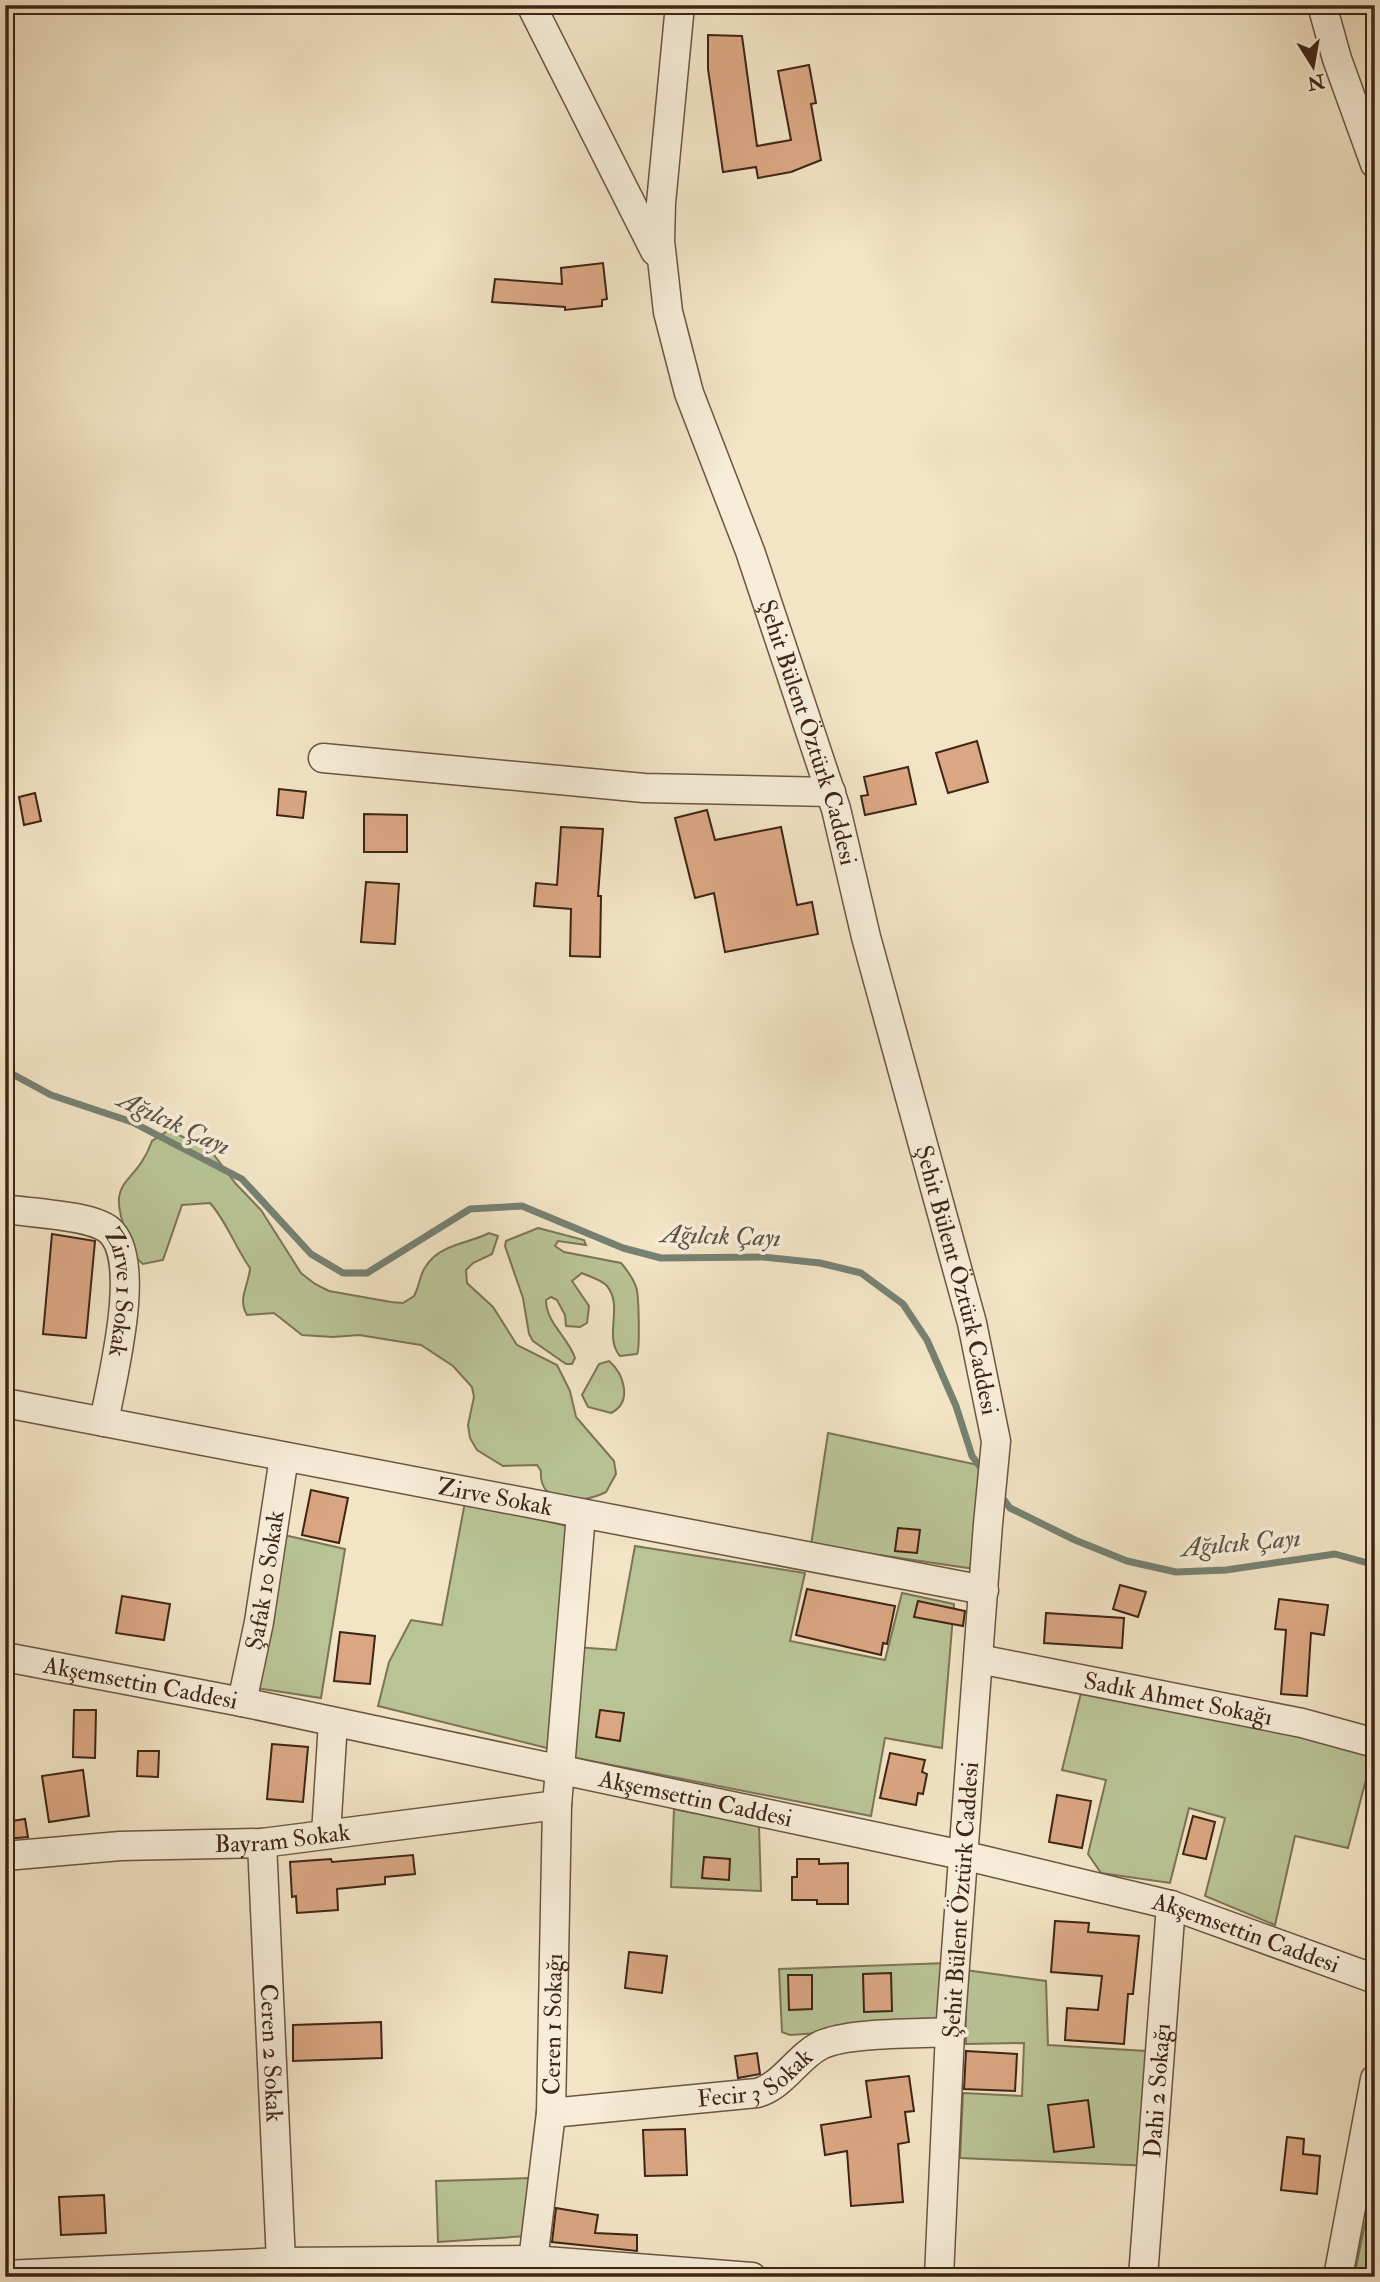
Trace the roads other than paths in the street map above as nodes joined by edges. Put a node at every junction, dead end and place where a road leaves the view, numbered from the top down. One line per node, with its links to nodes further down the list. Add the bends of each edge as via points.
1 (531, 5): 5 (street, via 655,251)
2 (680, 5): 5 (street, Şehit Bülent Öztürk Caddesi, via 665,144)
3 (1322, 5): 4 (street)
4 (1375, 164)
5 (661, 254): 7 (street, Şehit Bülent Öztürk Caddesi, via 668,312 689,393 750,551)
6 (323, 758): 7 (street, via 644,788)
7 (831, 792): 13 (street, Şehit Bülent Öztürk Caddesi, via 991,1403 996,1459)
8 (5, 1209): 10 (street, Zirve 1 Sokak, via 93,1222 117,1240 125,1273 124,1299)
9 (5, 1403): 10 (street, Zirve Sokak)
10 (104, 1422): 11 (street, Zirve Sokak)
11 (284, 1457): 12 (street, Zirve Sokak); 16 (street, Şafak 10 Sokak)
12 (581, 1514): 13 (street, Zirve Sokak); 19 (street, Ceren 1 Sokağı)
13 (984, 1590): 15 (street, Şehit Bülent Öztürk Caddesi)
14 (5, 1657): 16 (street, Akşemsettin Caddesi)
15 (979, 1659): 18 (street, Sadık Ahmet Sokağı, via 1302,1723); 23 (street, Şehit Bülent Öztürk Caddesi)
16 (242, 1702): 17 (street, Akşemsettin Caddesi)
17 (333, 1722): 19 (street, Akşemsettin Caddesi); 21 (street)
18 (1375, 1743)
19 (561, 1772): 20 (street, Ceren 1 Sokağı); 23 (street, Akşemsettin Caddesi)
20 (557, 1805): 21 (street, Bayram Sokak); 29 (street, Ceren 1 Sokağı)
21 (326, 1834): 22 (street, Bayram Sokak)
22 (262, 1843): 24 (street, Bayram Sokak, via 120,1846); 30 (street, Ceren 2 Sokak)
23 (962, 1855): 25 (street, Akşemsettin Caddesi); 27 (street, Şehit Bülent Öztürk Caddesi)
24 (5, 1856)
25 (1171, 1905): 26 (street, Akşemsettin Caddesi); 35 (street, Dahi 2 Sokağı)
26 (1375, 1979)
27 (950, 2032): 29 (street, Fecir 3 Sokak, via 837,2039 809,2052 769,2090 757,2093); 34 (street, Şehit Bülent Öztürk Caddesi)
28 (1375, 2079): 36 (street)
29 (551, 2113): 31 (street, Ceren 1 Sokağı)
30 (281, 2262): 31 (street); 32 (street)
31 (531, 2268): 33 (street)
32 (5, 2275)
33 (752, 2277)
34 (939, 2277)
35 (1143, 2277)
36 (1338, 2277)

